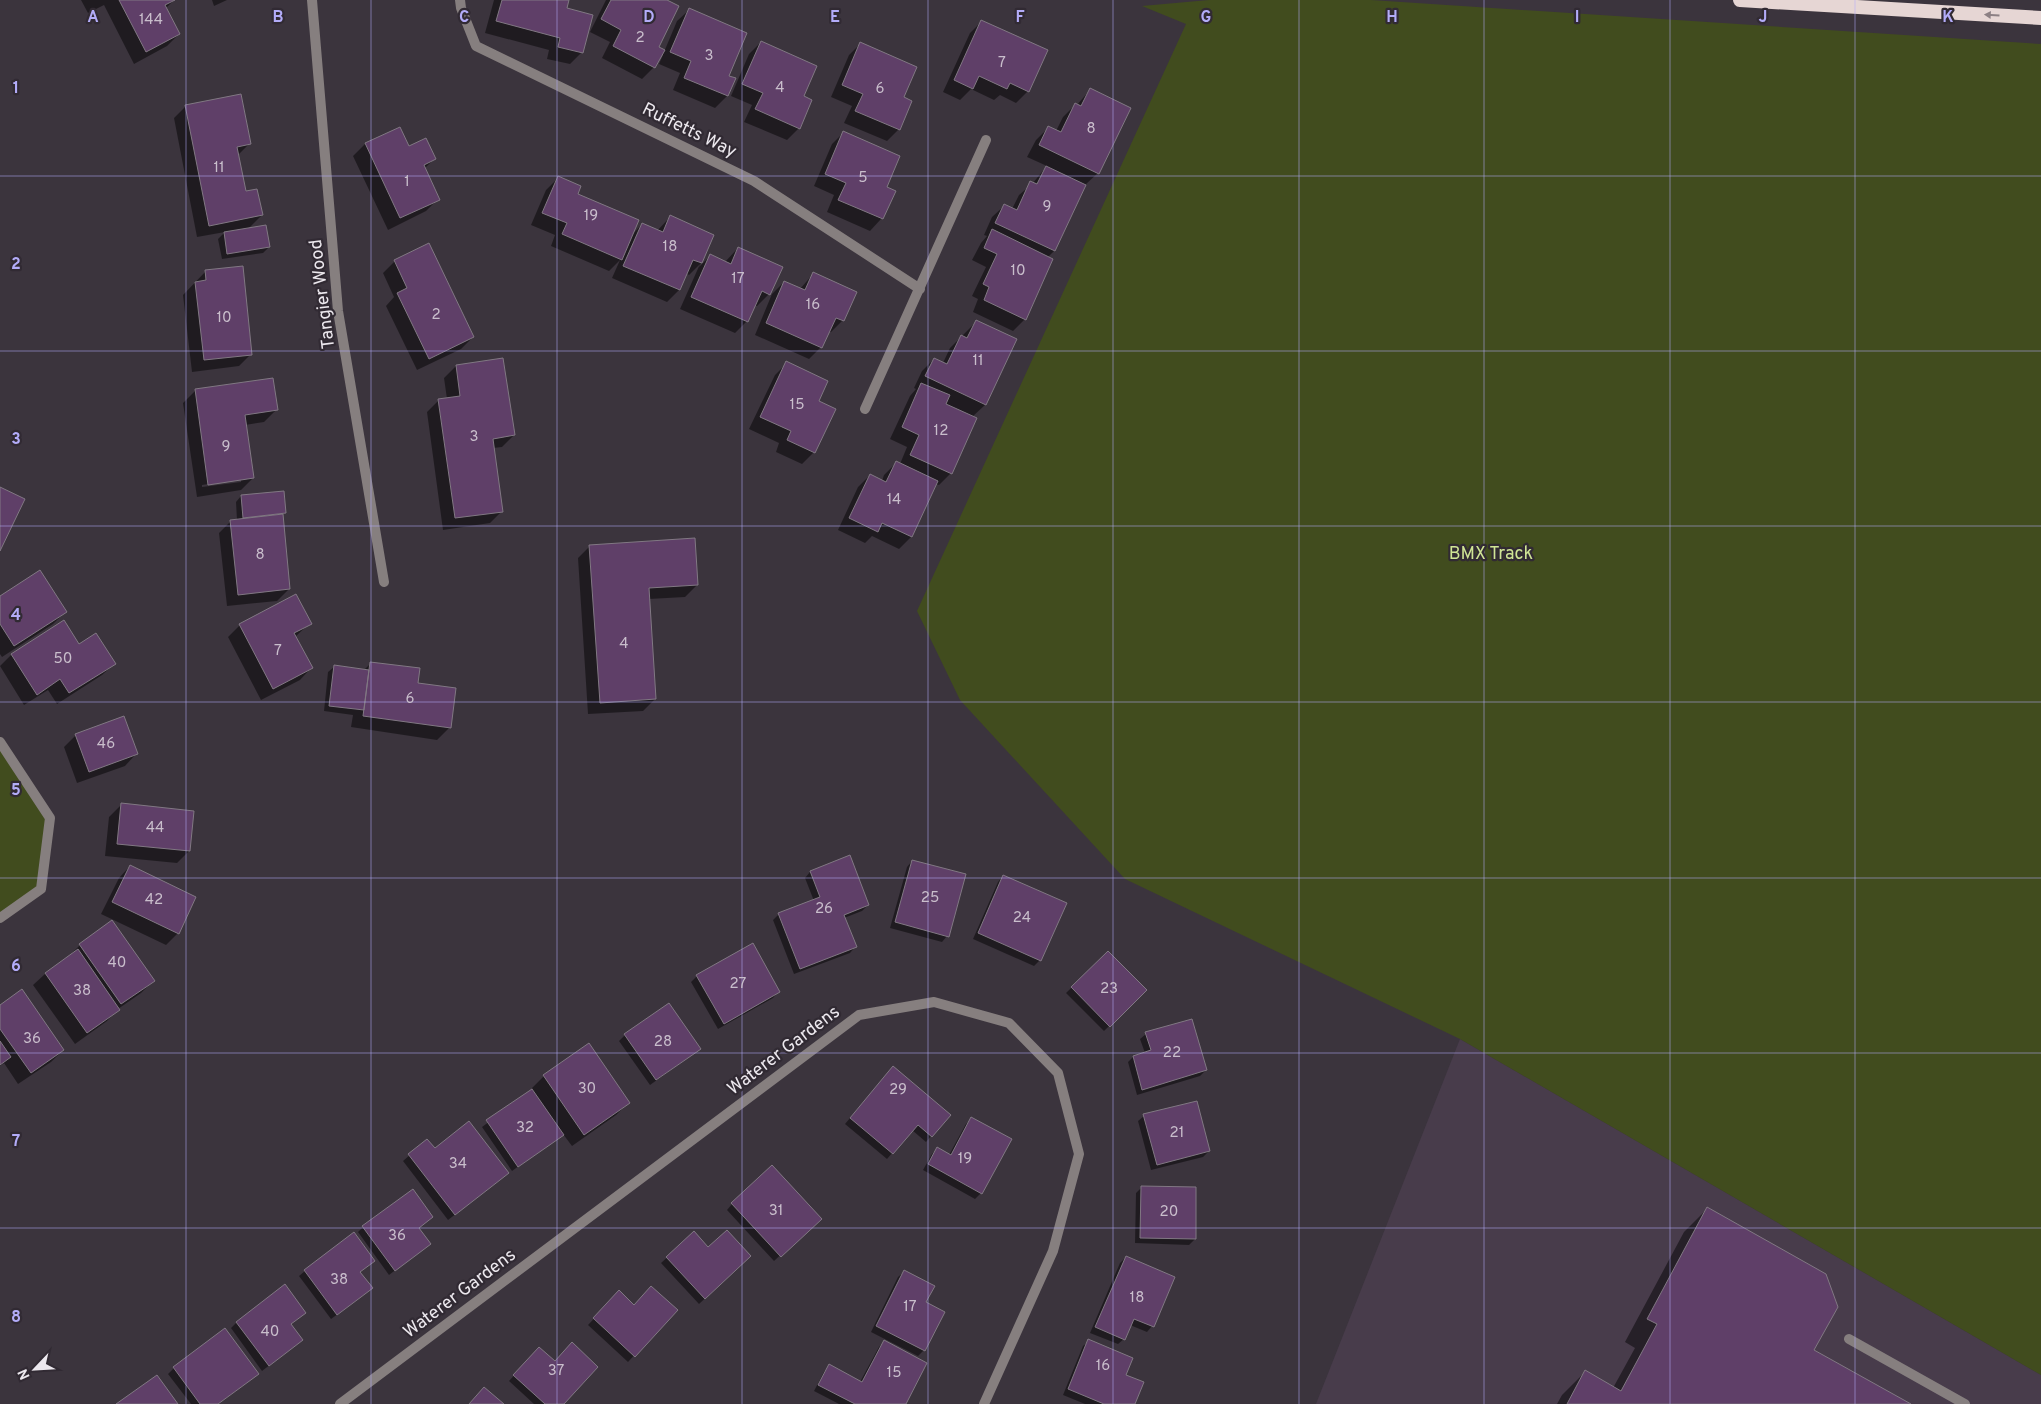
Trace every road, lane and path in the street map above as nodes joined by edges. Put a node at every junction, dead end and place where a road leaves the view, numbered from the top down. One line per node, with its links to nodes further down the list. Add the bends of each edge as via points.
1 (312, 0): 8 (street, Tangier Wood, via 338,311)
2 (460, 0): 6 (street, Ruffetts Way, via 476,46 754,181)
3 (1740, 0): 4 (highway, one-way to 3)
4 (2041, 18)
5 (986, 140): 6 (street)
6 (920, 289): 7 (street)
7 (865, 409)
8 (384, 582)
9 (0, 742): 10 (street, via 50,818 41,889)
10 (0, 918)
11 (1849, 1338): 14 (street)
12 (340, 1404): 13 (street, Waterer Gardens, via 859,1015 934,1002 1009,1023 1058,1073 1080,1154 1052,1251)
13 (984, 1404)
14 (1965, 1404)

